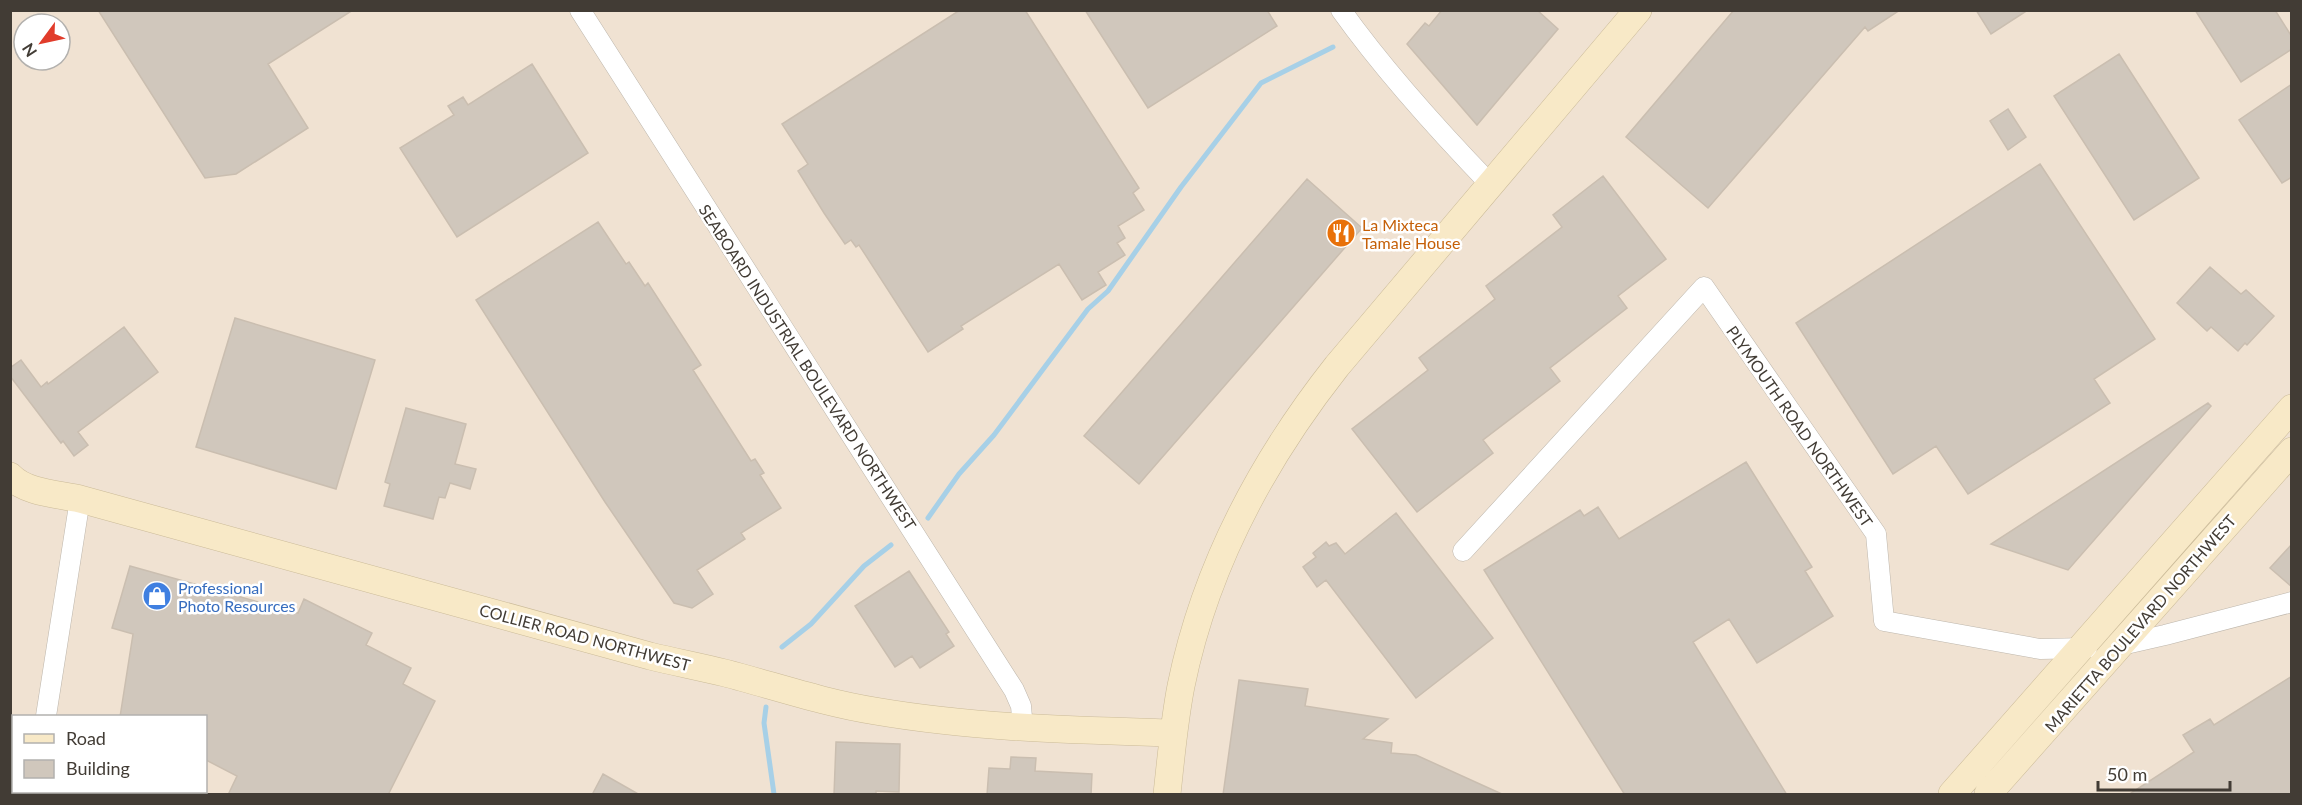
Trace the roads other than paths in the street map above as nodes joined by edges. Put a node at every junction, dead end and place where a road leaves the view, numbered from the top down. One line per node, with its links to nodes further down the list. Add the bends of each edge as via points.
1 (580, 10): 14 (street, SEABOARD INDUSTRIAL BOULEVARD NORTHWEST, via 1014,690 1021,706)
2 (1341, 10): 4 (street, via 1441,133)
3 (1638, 10): 4 (street)
4 (1491, 185): 15 (street, via 1336,366 1258,480 1204,602 1181,686)
5 (2292, 408): 12 (street)
6 (2292, 451): 11 (street, MARIETTA BOULEVARD NORTHWEST)
7 (10, 476): 8 (street, COLLIER ROAD NORTHWEST, via 22,485)
8 (80, 499): 13 (street); 14 (street, COLLIER ROAD NORTHWEST, via 801,696 946,723)
9 (1463, 551): 12 (street, PLYMOUTH ROAD NORTHWEST, via 1704,287 1876,534 1884,621 2040,649)
10 (2292, 602): 11 (street, PLYMOUTH ROAD NORTHWEST)
11 (2119, 645): 12 (street, PLYMOUTH ROAD NORTHWEST); 18 (street, MARIETTA BOULEVARD NORTHWEST)
12 (2080, 649): 17 (street)
13 (46, 715)
14 (1023, 729): 15 (street, COLLIER ROAD NORTHWEST)
15 (1173, 733): 16 (street)
16 (1167, 795)
17 (1952, 795)
18 (1988, 795)

